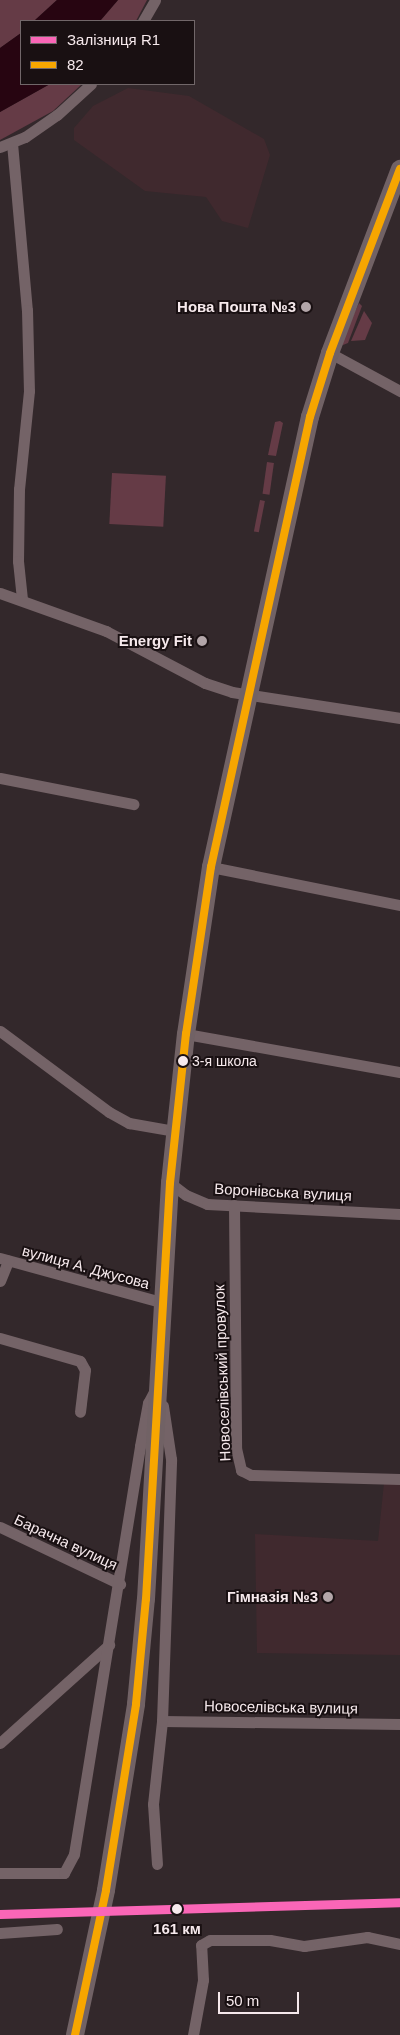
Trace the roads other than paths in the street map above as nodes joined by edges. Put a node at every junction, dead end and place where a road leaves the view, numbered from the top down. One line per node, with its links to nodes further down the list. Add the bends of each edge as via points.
1 (155, 0): 2 (street)
2 (143, 20)
3 (90, 85): 4 (street, via 57,115)
4 (12, 143): 5 (street); 10 (street, via 29,391 19,489 18,562)
5 (0, 146)
6 (400, 169): 7 (highway)
7 (330, 353): 8 (street); 11 (highway, via 310,417)
8 (400, 391)
9 (0, 592): 10 (street)
10 (22, 600): 11 (street, via 106,631 205,683)
11 (247, 694): 12 (street); 15 (highway)
12 (400, 718)
13 (0, 778): 14 (street)
14 (133, 804)
15 (211, 867): 16 (street); 18 (highway)
16 (400, 905)
17 (0, 1031): 20 (street, via 109,1112 129,1123)
18 (186, 1034): 19 (street); 20 (highway)
19 (400, 1072)
20 (175, 1131): 21 (highway)
21 (170, 1183): 22 (street, Воронівська вулиця, via 186,1195 207,1204); 26 (highway)
22 (234, 1205): 23 (street, Воронівська вулиця); 30 (street, Новоселівський провулок, via 236,1448 241,1470 251,1475)
23 (400, 1214)
24 (4, 1260): 25 (street); 26 (street, вулиця А. Джусова)
25 (0, 1281)
26 (164, 1303): 28 (highway)
27 (0, 1338): 29 (street, via 80,1361 85,1370)
28 (160, 1380): 32 (street, via 148,1403); 34 (street, via 171,1459); 42 (highway, via 136,1704 106,1890)
29 (80, 1412)
30 (400, 1479)
31 (0, 1527): 32 (street, Барачна вулиця)
32 (120, 1584): 33 (street)
33 (109, 1645): 36 (street); 38 (street, via 74,1854 64,1873)
34 (162, 1721): 35 (street, Новоселівська вулиця); 37 (street, via 153,1804)
35 (400, 1724)
36 (0, 1743)
37 (157, 1864)
38 (0, 1873)
39 (57, 1929): 40 (street)
40 (0, 1933)
41 (400, 1944): 43 (street, via 367,1937 322,1946 270,1940 210,1940 201,1945 203,1980)
42 (74, 2035)
43 (193, 2035)

